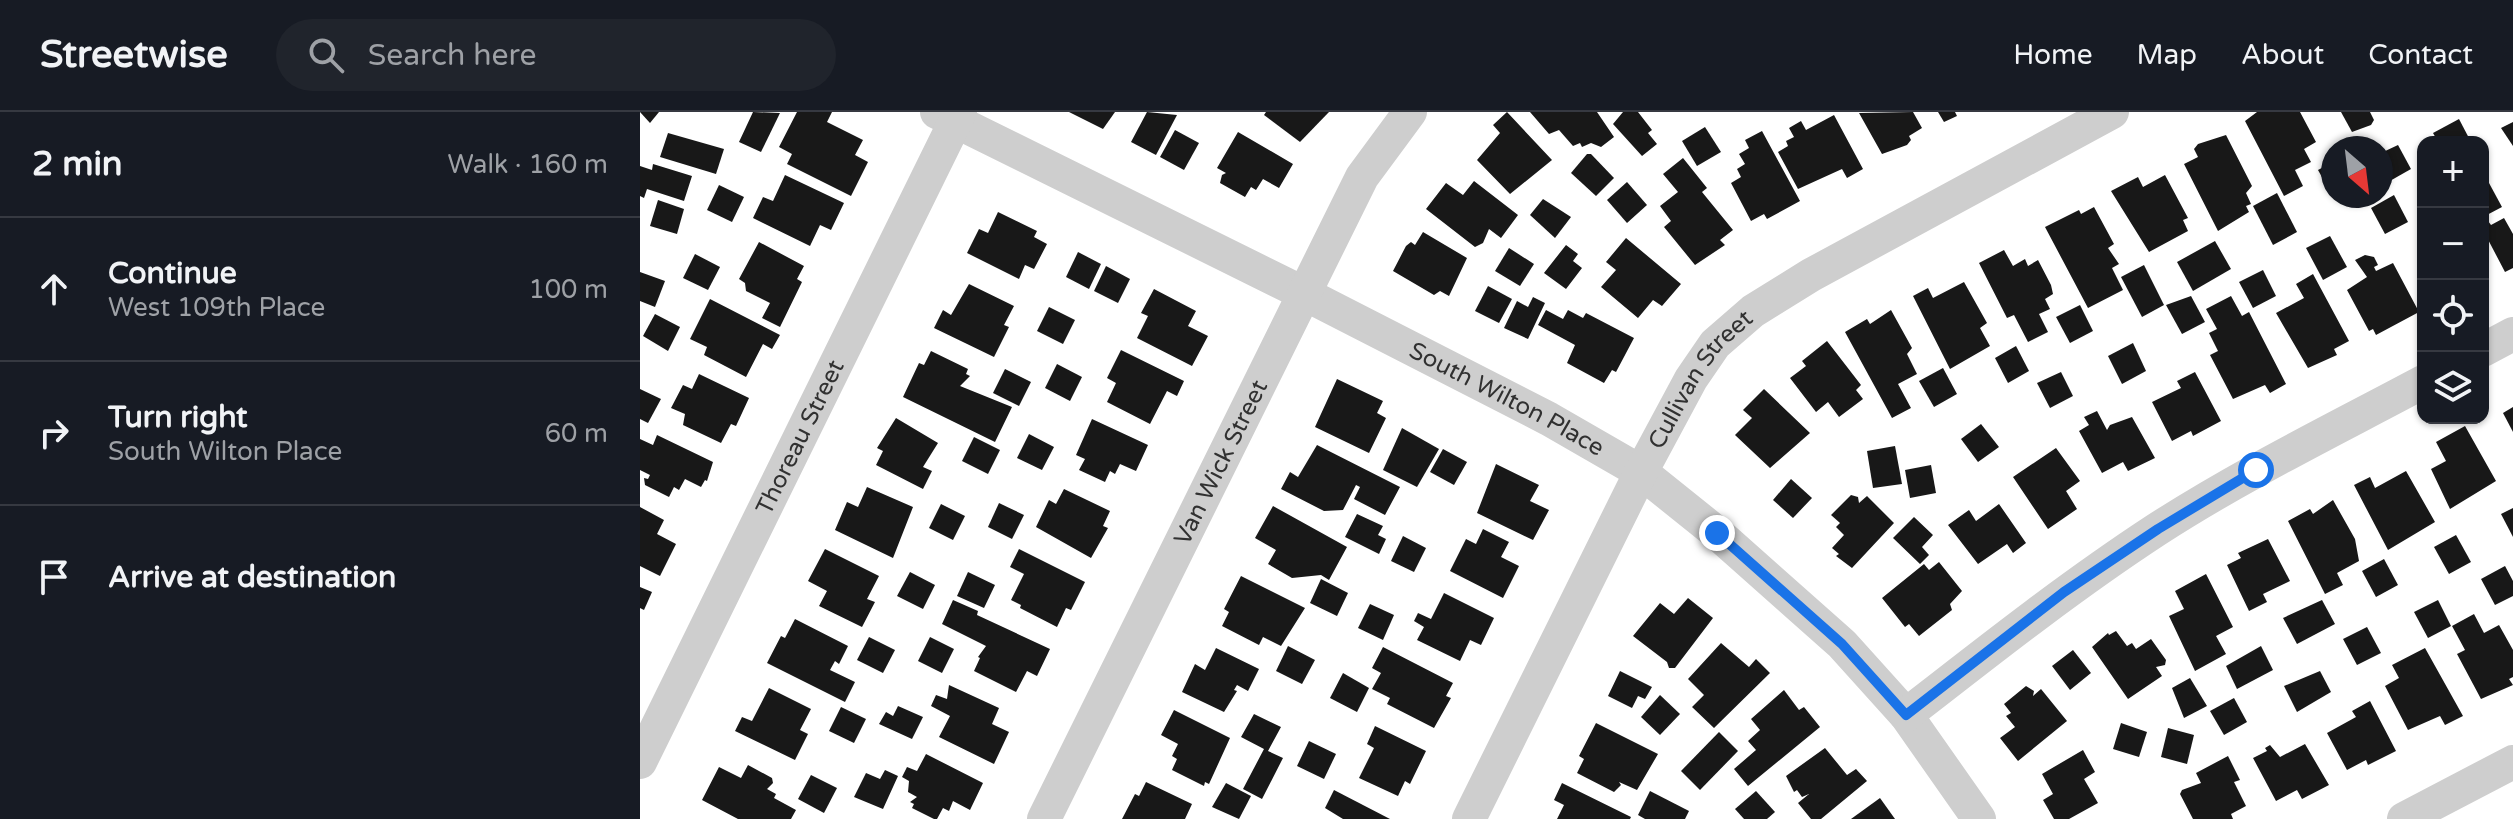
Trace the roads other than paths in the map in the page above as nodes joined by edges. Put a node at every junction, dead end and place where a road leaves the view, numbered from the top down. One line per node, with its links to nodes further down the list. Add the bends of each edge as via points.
1 (1410, 112): 4 (street, Van Wick Street, via 1362,177)
2 (2112, 112): 8 (street, Cullivan Street, via 1753,311 1715,344)
3 (950, 115): 4 (street, South Wilton Place); 10 (street, Thoreau Street)
4 (1303, 293): 8 (street, South Wilton Place); 12 (street, Van Wick Street)
5 (2513, 334): 6 (street)
6 (2489, 347)
7 (2417, 385): 9 (street, via 2158,529 2064,592)
8 (1641, 472): 9 (street, South Wilton Place, via 1842,644); 13 (street, Cullivan Street)
9 (1906, 715): 14 (street, South Wilton Place)
10 (640, 762)
11 (2513, 762): 15 (street)
12 (1044, 819)
13 (1469, 819)
14 (1979, 819)
15 (2404, 819)

